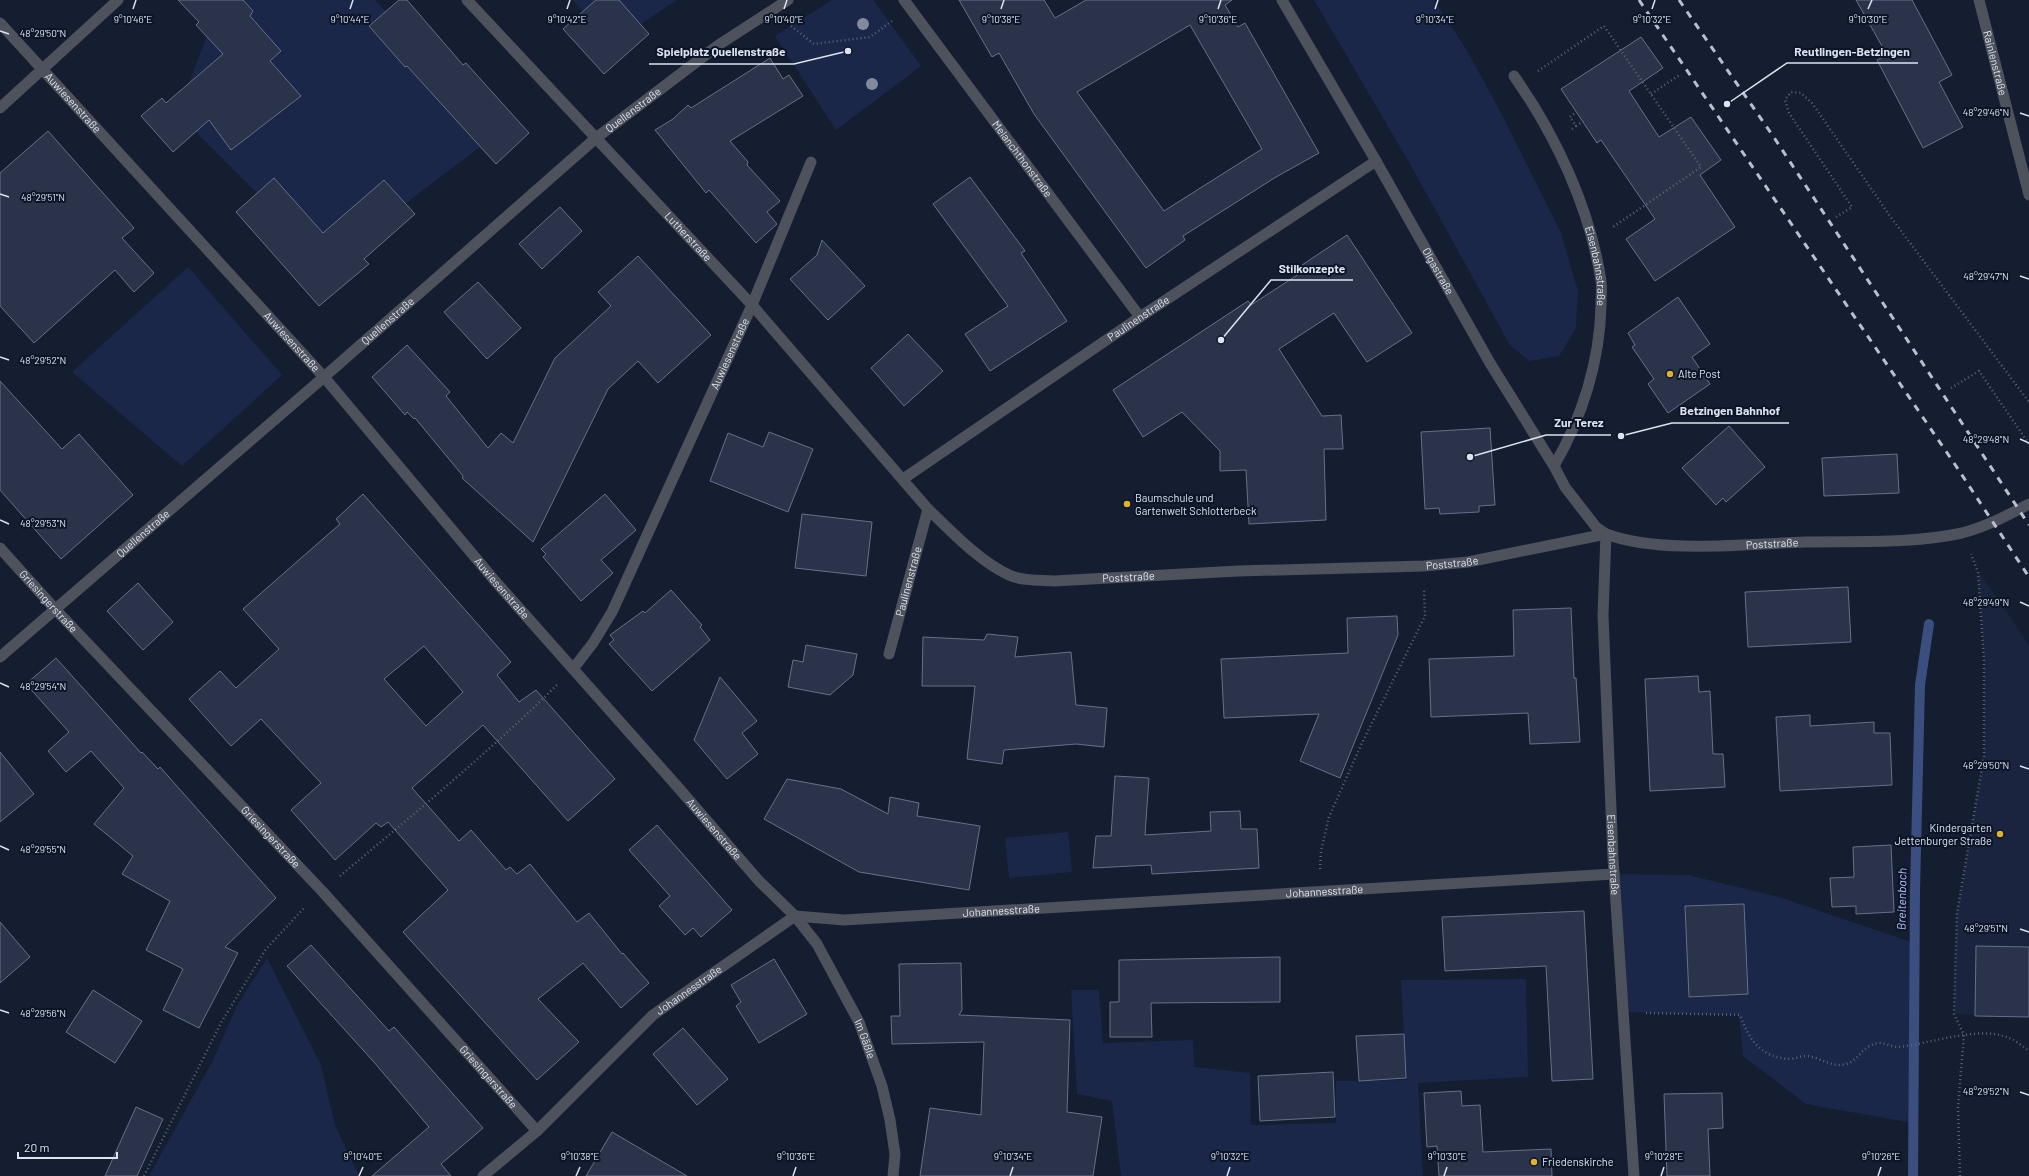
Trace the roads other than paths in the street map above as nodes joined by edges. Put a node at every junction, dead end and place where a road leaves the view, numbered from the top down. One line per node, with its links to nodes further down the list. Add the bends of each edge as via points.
1 (118, 0): 8 (street)
2 (467, 0): 11 (street, Lutherstraße)
3 (788, 0): 11 (street, Quellenstraße, via 720,44)
4 (1282, 0): 12 (street, Olgastraße)
5 (1979, 0): 14 (street, Rainlenstraße)
6 (907, 4): 16 (street, Melanchthonstraße)
7 (0, 23): 8 (street, Auwiesenstraße)
8 (42, 70): 10 (street); 17 (street, Auwiesenstraße)
9 (1517, 80): 18 (street, Eisenbahnstraße, via 1569,172 1584,212 1601,282 1600,326 1592,366 1579,415)
10 (0, 108)
11 (596, 138): 15 (street, Lutherstraße); 17 (street, Quellenstraße)
12 (1376, 161): 16 (street, Paulinenstraße); 18 (street, Olgastraße, via 1490,362)
13 (811, 162): 15 (street, Auwiesenstraße)
14 (2029, 195)
15 (752, 305): 19 (street, Lutherstraße); 27 (street, Auwiesenstraße, via 612,612)
16 (1140, 317): 19 (street, Paulinenstraße)
17 (324, 378): 24 (street, Quellenstraße); 27 (street, Auwiesenstraße, via 495,581)
18 (1554, 466): 22 (street, Olgastraße, via 1576,503 1596,527)
19 (903, 479): 21 (street, Poststraße)
20 (2029, 504): 22 (street, Poststraße, via 2002,518 1964,532 1923,539 1675,545 1624,540)
21 (928, 509): 22 (street, Poststraße, via 989,563 1009,576 1054,581 1238,571 1424,566 1468,562); 25 (street, Paulinenstraße)
22 (1606, 534): 28 (street, Eisenbahnstraße, via 1603,615)
23 (0, 548): 24 (street, Griesingerstraße)
24 (55, 609): 26 (street, Quellenstraße); 30 (street, Griesingerstraße, via 322,891)
25 (889, 654)
26 (0, 657)
27 (573, 669): 29 (street, Auwiesenstraße, via 759,881)
28 (1614, 874): 29 (street, Johannesstraße, via 844,920); 33 (street, Eisenbahnstraße)
29 (795, 916): 30 (street, Johannesstraße, via 652,1015); 32 (street, Im Gäßle, via 817,944 859,1022 882,1086 890,1120 895,1154)
30 (537, 1131): 31 (street, Johannesstraße)
31 (483, 1176)
32 (894, 1176)
33 (1634, 1176)

